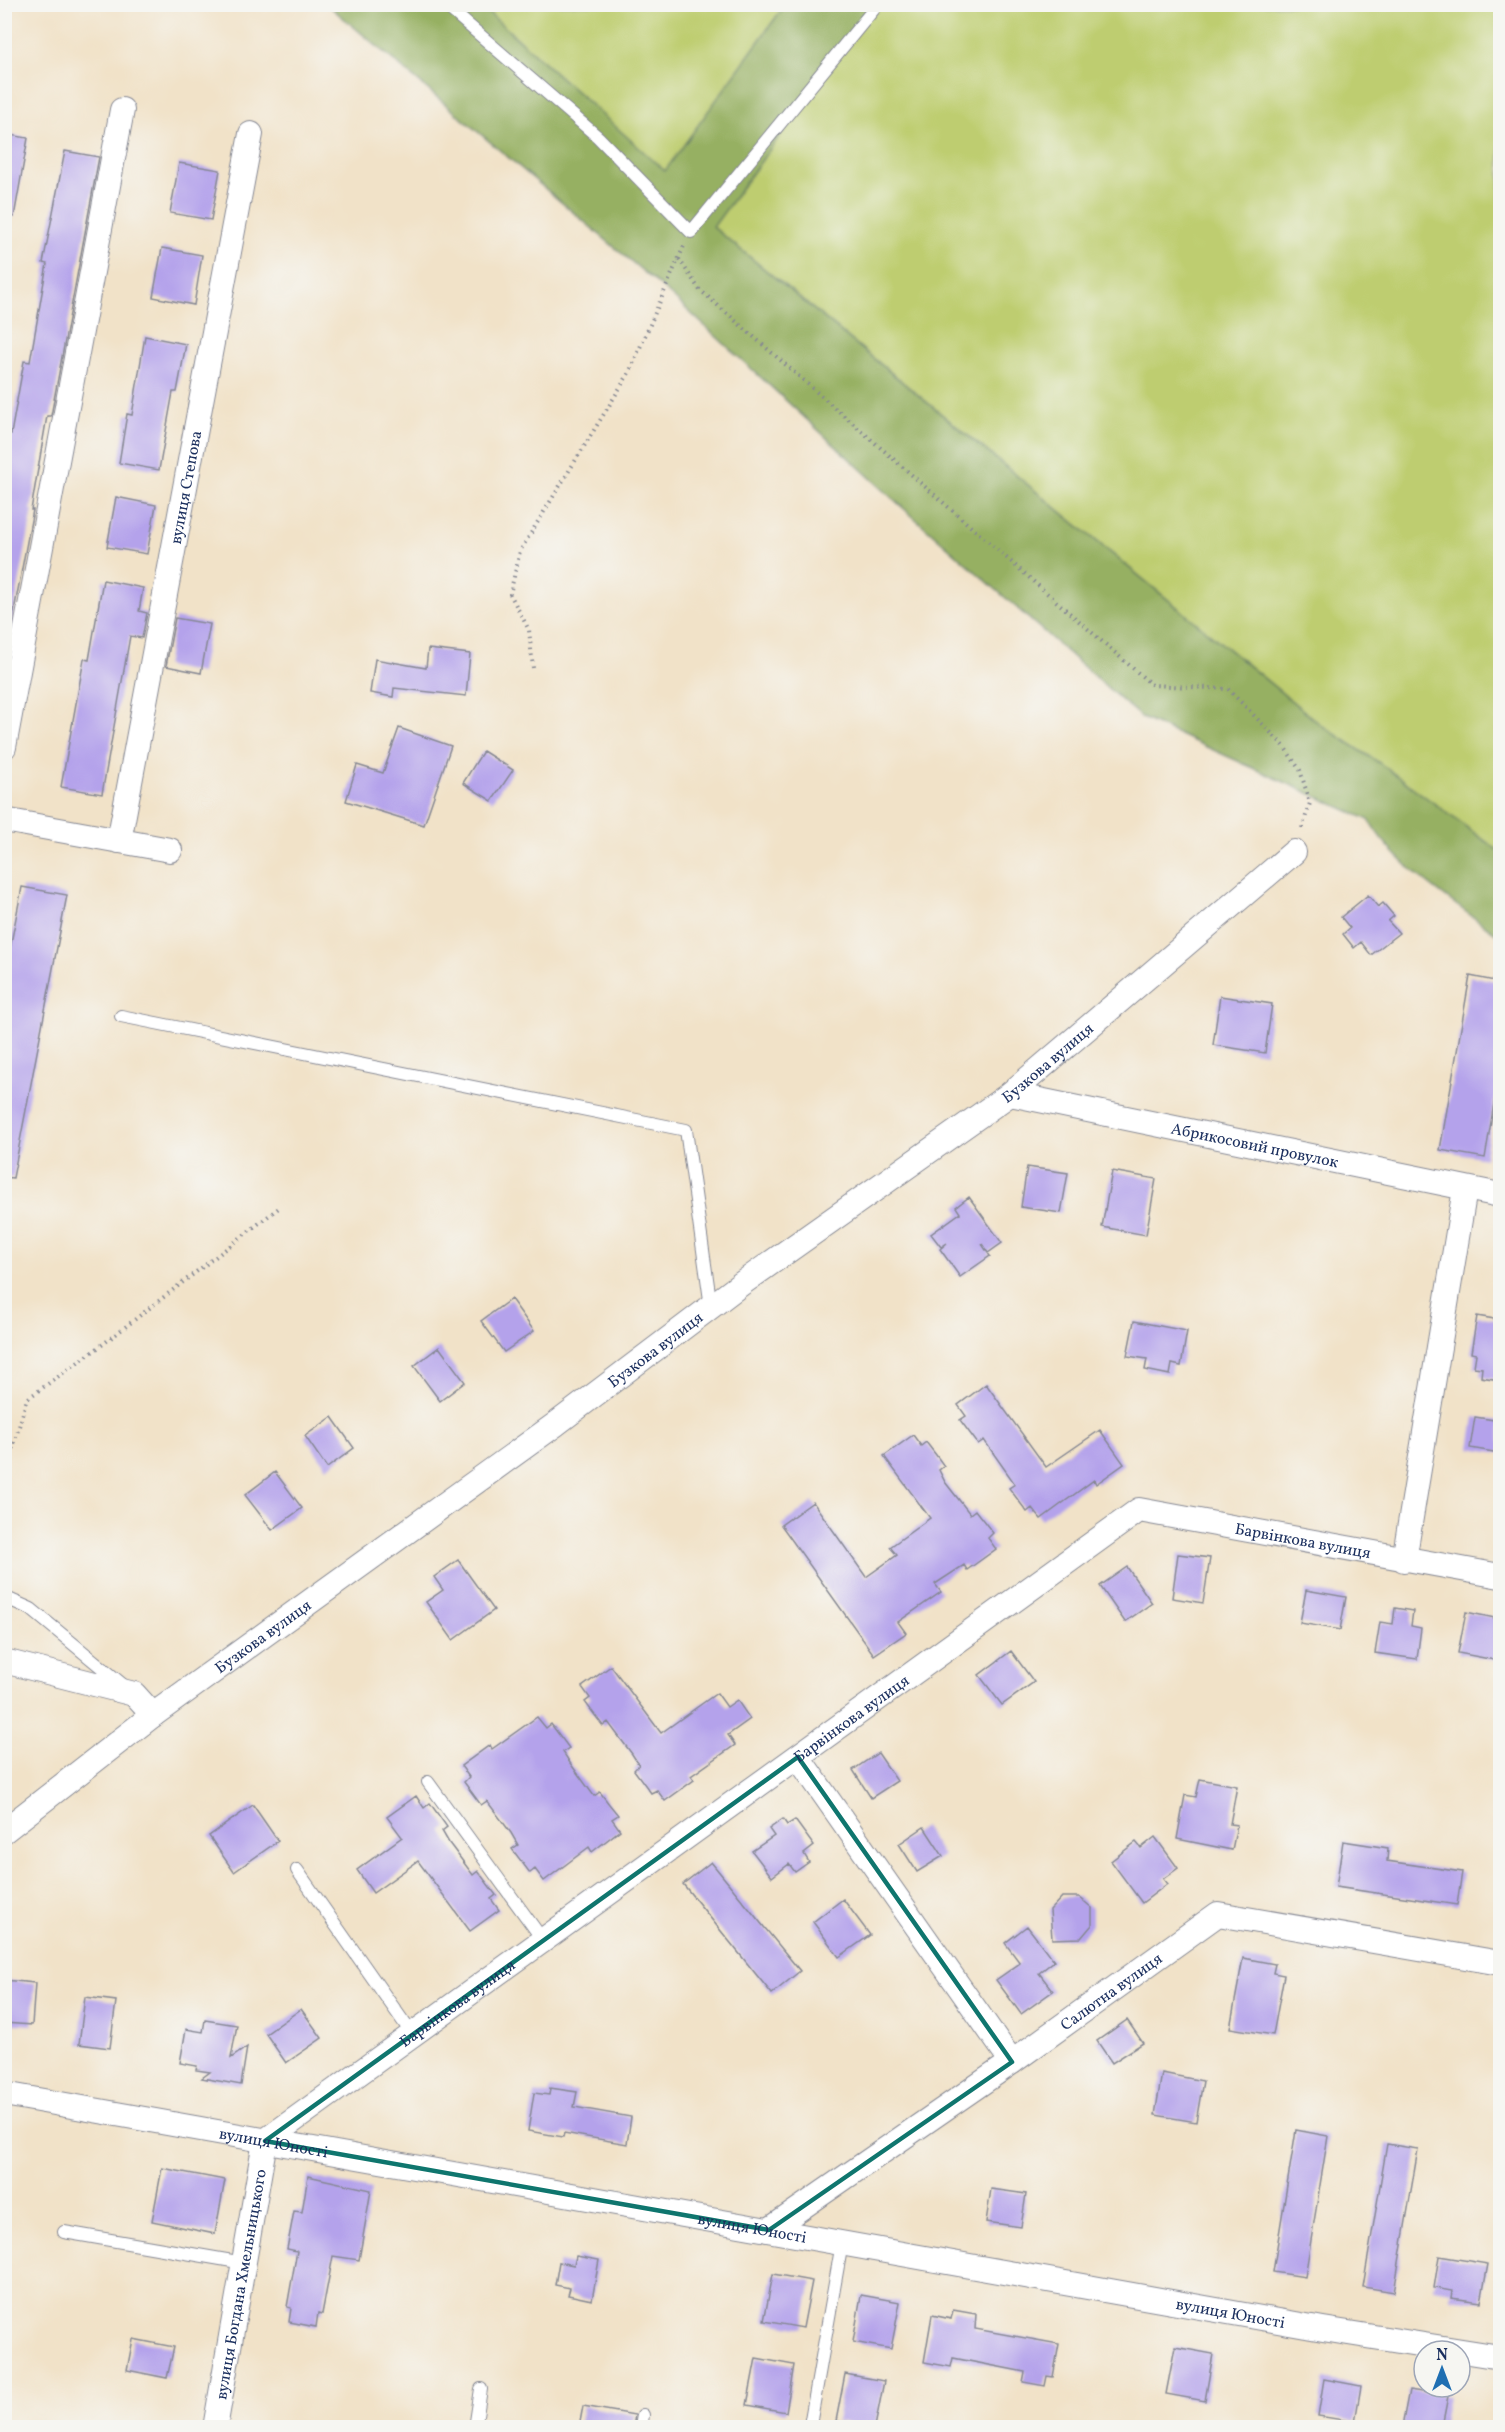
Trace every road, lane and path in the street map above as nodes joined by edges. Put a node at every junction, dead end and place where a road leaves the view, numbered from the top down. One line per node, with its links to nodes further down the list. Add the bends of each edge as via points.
1 (444, 4): 5 (lane, via 598,137)
2 (878, 4): 5 (lane)
3 (122, 110): 8 (street)
4 (251, 134): 10 (street, вулиця Степова)
5 (691, 232): 6 (path)
6 (679, 259): 7 (path, via 629,373 520,551 510,594 529,630); 12 (path, via 699,289 1152,685 1228,689 1283,745 1300,770 1310,803)
7 (533, 668)
8 (4, 747)
9 (4, 820): 10 (street)
10 (119, 841): 11 (street)
11 (170, 850)
12 (1294, 852): 14 (street, Бузкова вулиця)
13 (121, 1016): 18 (lane, via 686,1130)
14 (1010, 1094): 15 (street, Абрикосовий провулок); 18 (street, Бузкова вулиця)
15 (1465, 1189): 16 (street, Абрикосовий провулок); 20 (street)
16 (1500, 1195)
17 (280, 1207): 19 (path, via 27,1399)
18 (711, 1307): 25 (street, Бузкова вулиця)
19 (4, 1478)
20 (1404, 1560): 21 (street, Барвінкова вулиця); 26 (street, Барвінкова вулиця, via 1139,1510)
21 (1500, 1576)
22 (4, 1597): 24 (lane, via 31,1609)
23 (4, 1661): 24 (street)
24 (134, 1694): 25 (street)
25 (153, 1715): 28 (street, Бузкова вулиця)
26 (798, 1757): 30 (street, Барвінкова вулиця); 33 (street)
27 (428, 1782): 30 (lane)
28 (4, 1831)
29 (297, 1870): 32 (lane)
30 (543, 1940): 32 (street, Барвінкова вулиця)
31 (1500, 1963): 33 (street, Салютна вулиця, via 1218,1914)
32 (412, 2034): 35 (street, Барвінкова вулиця)
33 (1012, 2062): 36 (street, Салютна вулиця)
34 (4, 2094): 35 (street, вулиця Юності)
35 (265, 2140): 36 (street, вулиця Юності); 39 (street, вулиця Богдана Хмельницького)
36 (769, 2230): 38 (street, вулиця Юності)
37 (64, 2232): 39 (lane)
38 (842, 2243): 40 (street, вулиця Юності); 42 (lane)
39 (244, 2263): 43 (street, вулиця Богдана Хмельницького)
40 (1500, 2357)
41 (481, 2389): 44 (lane)
42 (810, 2425)
43 (215, 2427)
44 (475, 2427)

